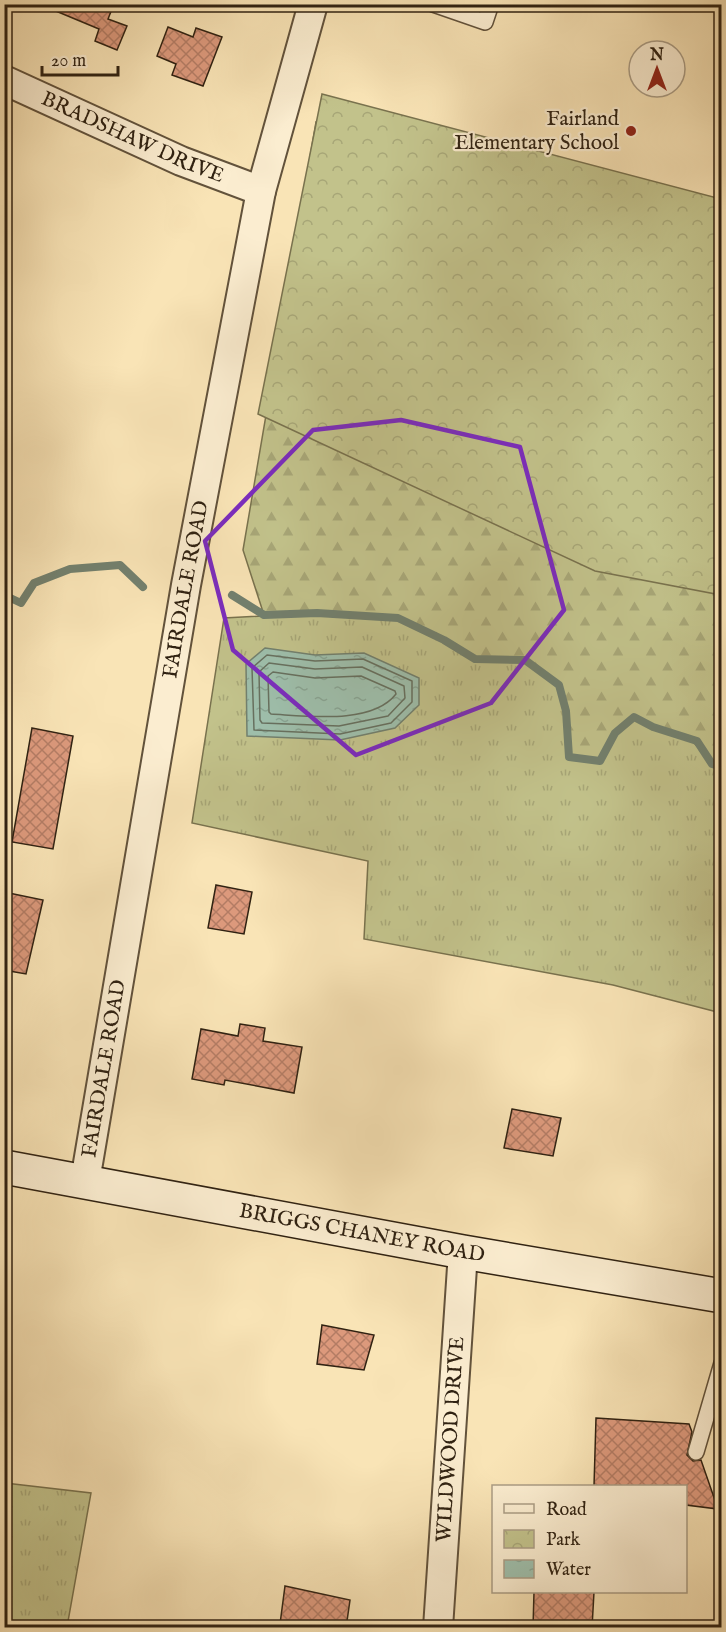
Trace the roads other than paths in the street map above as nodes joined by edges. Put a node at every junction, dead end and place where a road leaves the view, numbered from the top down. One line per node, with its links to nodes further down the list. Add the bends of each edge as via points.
1 (313, 4): 5 (street, FAIRDALE ROAD)
2 (433, 4): 3 (lane, via 485,22)
3 (491, 4)
4 (4, 80): 5 (street, BRADSHAW DRIVE, via 181,161)
5 (261, 191): 7 (street, FAIRDALE ROAD, via 186,585)
6 (4, 1167): 7 (main road, BRIGGS CHANEY ROAD)
7 (85, 1181): 8 (main road, BRIGGS CHANEY ROAD)
8 (463, 1252): 9 (main road, BRIGGS CHANEY ROAD); 12 (street, WILDWOOD DRIVE)
9 (722, 1296)
10 (722, 1363): 11 (lane)
11 (696, 1452)
12 (438, 1628)

